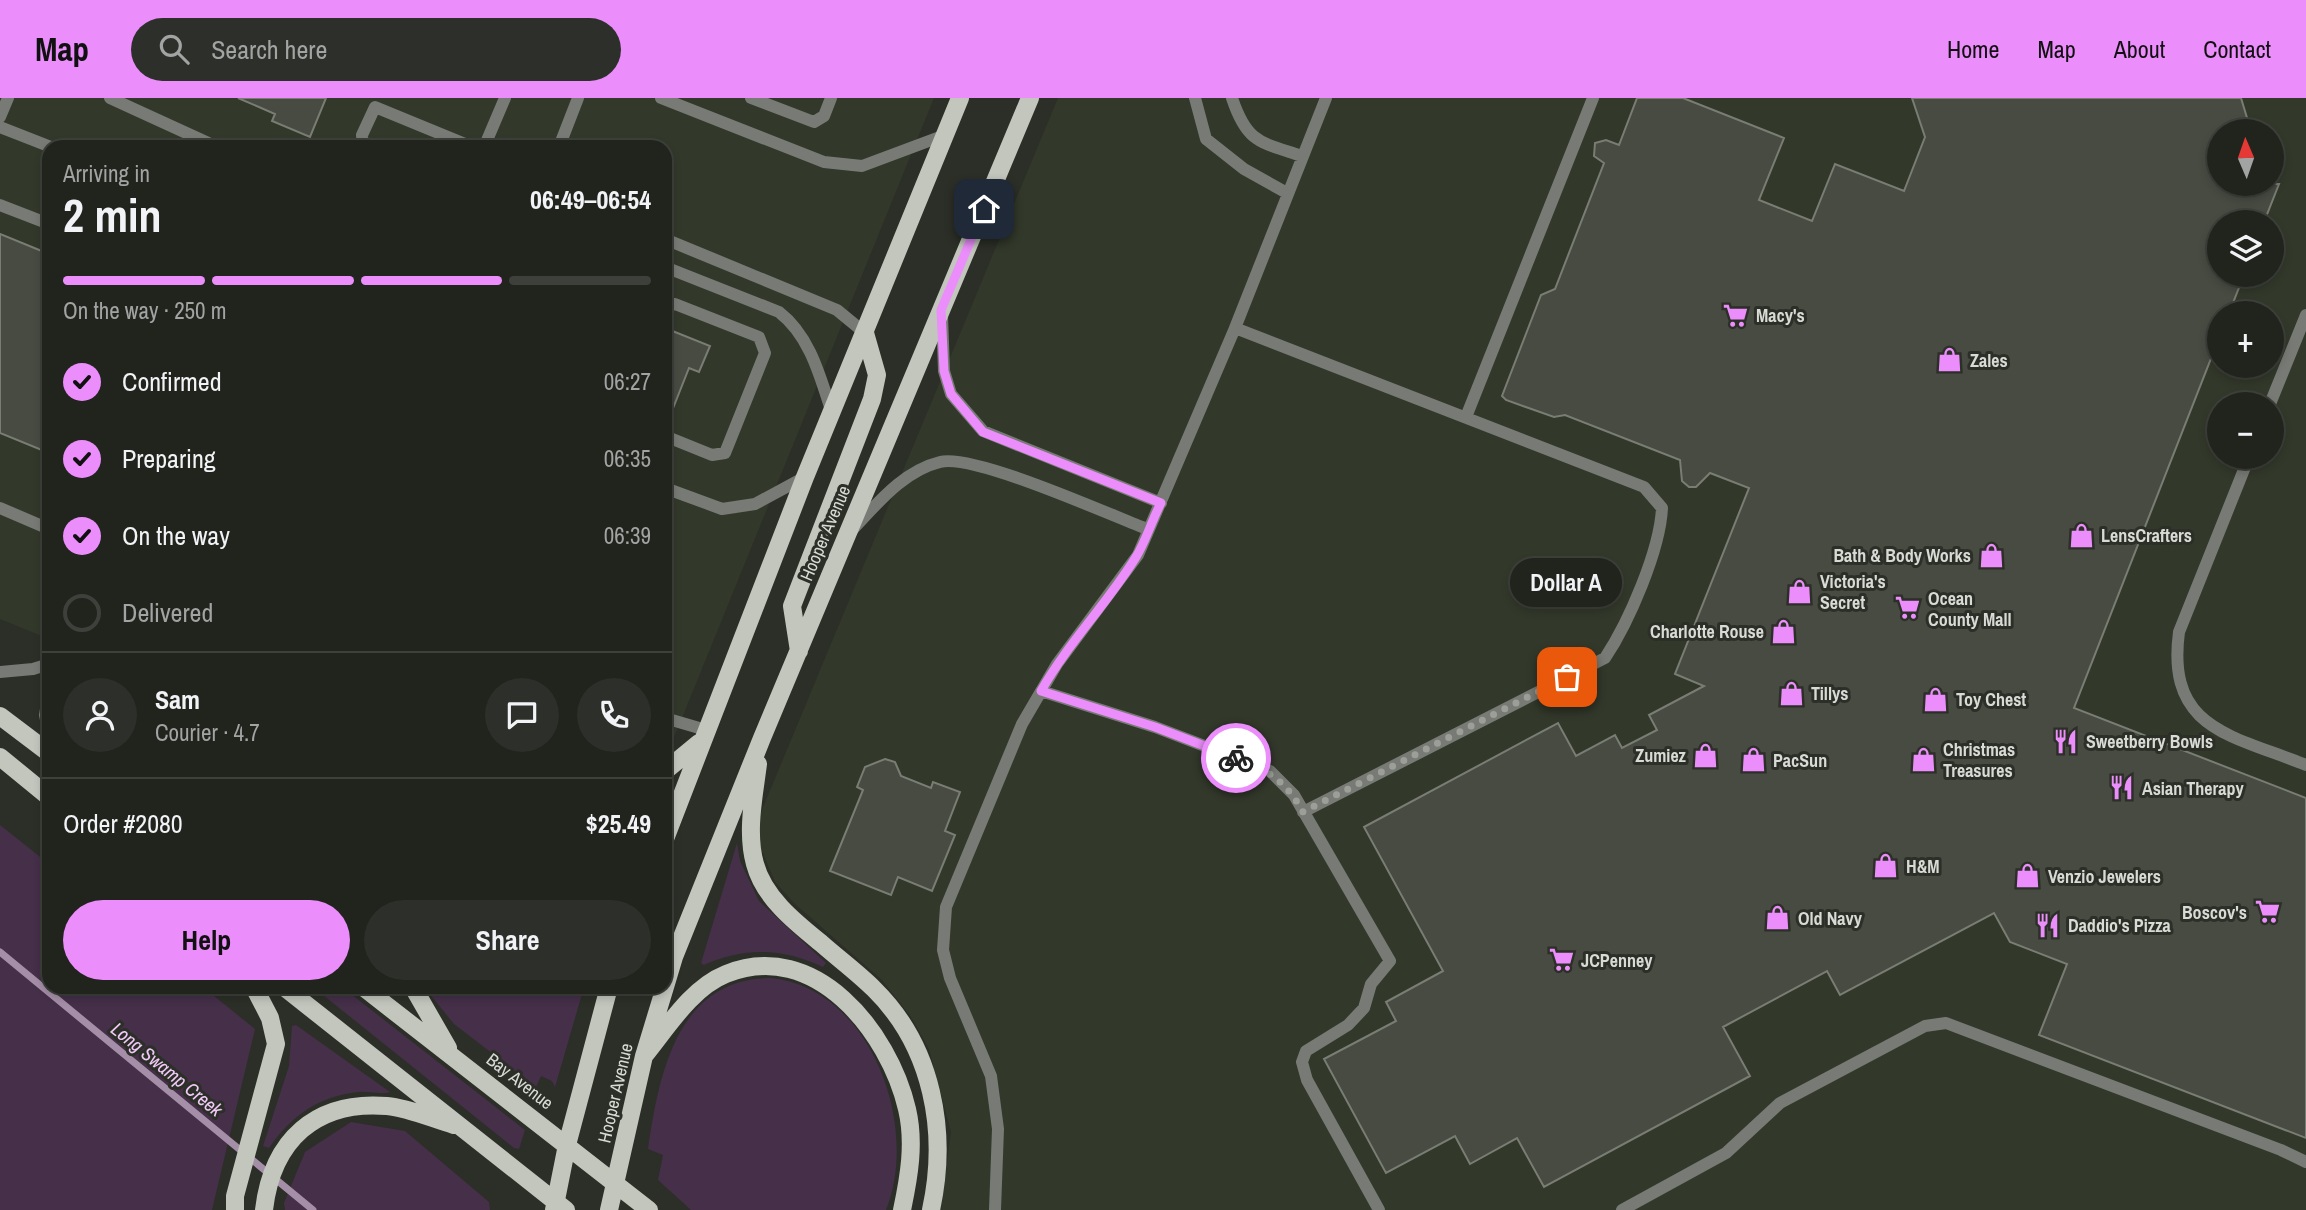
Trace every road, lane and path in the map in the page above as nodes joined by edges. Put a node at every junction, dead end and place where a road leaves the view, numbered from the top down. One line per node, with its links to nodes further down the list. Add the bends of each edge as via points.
1 (8, 98): 14 (lane)
2 (110, 98): 17 (lane)
3 (505, 98): 20 (lane)
4 (578, 98): 21 (lane)
5 (661, 98): 16 (lane, via 824,162 862,166)
6 (751, 98): 7 (lane, via 814,122 824,116)
7 (831, 98)
8 (960, 98): 16 (main road)
9 (1195, 98): 24 (lane, via 1206,139 1244,169)
10 (1232, 98): 23 (lane, via 1241,125 1261,142)
11 (1326, 98): 23 (lane)
12 (1593, 98): 36 (lane)
13 (1030, 101): 30 (main road, Hooper Avenue)
14 (0, 117)
15 (0, 127): 22 (lane)
16 (945, 135): 33 (main road)
17 (202, 140)
18 (362, 140): 19 (lane, via 375,107)
19 (455, 140)
20 (487, 140)
21 (562, 140)
22 (42, 143)
23 (1302, 156): 24 (lane)
24 (1287, 193): 32 (lane)
25 (0, 205): 26 (lane)
26 (42, 221)
27 (672, 242): 33 (lane, via 837,310)
28 (672, 270): 35 (lane, via 779,312 794,323 816,365)
29 (672, 305): 37 (lane, via 759,337 765,353 725,453 712,454)
30 (941, 310): 41 (lane, via 944,371 951,394 983,432); 45 (main road, Hooper Avenue)
31 (2306, 315): 34 (lane)
32 (1236, 328): 36 (lane); 41 (lane)
33 (865, 333): 35 (main road); 46 (main road, via 877,375 873,399 792,606)
34 (2275, 392)
35 (832, 413): 39 (main road)
36 (1466, 417): 59 (lane, via 1644,487 1662,508 1661,531 1619,637 1605,658)
37 (672, 439)
38 (2244, 469): 57 (lane, via 2179,632 2175,662 2183,695 2196,715 2217,729)
39 (805, 477): 40 (lane, via 755,504 722,509); 52 (main road)
40 (672, 491)
41 (1161, 503): 44 (lane)
42 (0, 508): 43 (lane)
43 (42, 526)
44 (1147, 529): 45 (lane, via 974,463 941,461 910,475); 49 (lane, via 1138,555)
45 (847, 535): 46 (main road, Hooper Avenue)
46 (799, 651): 53 (main road, Hooper Avenue)
47 (42, 666): 48 (lane)
48 (0, 672)
49 (1041, 691): 59 (lane, via 1155,727 1270,771 1294,795); 81 (lane, via 946,907 943,950 950,978 991,1076 998,1129)
50 (0, 716): 54 (main road)
51 (672, 721): 52 (lane)
52 (704, 735): 56 (main road); 60 (main road)
53 (761, 738): 61 (main road, Hooper Avenue); 80 (main road, via 751,817 755,866 788,916 875,990 918,1052 940,1133)
54 (42, 748)
55 (0, 757): 58 (main road)
56 (672, 765)
57 (2306, 765)
58 (42, 791)
59 (1303, 812): 82 (lane, via 1390,961 1371,984 1364,1008 1348,1025 1306,1051 1302,1062 1307,1080)
60 (672, 820)
61 (672, 964)
62 (258, 994): 75 (main road, via 276,1044)
63 (293, 994): 70 (main road)
64 (372, 994): 68 (main road, Bay Avenue)
65 (417, 994): 68 (main road)
66 (605, 994): 71 (main road, Hooper Avenue)
67 (663, 994): 69 (main road, Hooper Avenue)
68 (451, 1054): 71 (main road, Bay Avenue)
69 (644, 1056): 73 (main road, Hooper Avenue); 79 (main road, via 690,1000 724,975 778,965 805,972 829,986 869,1028 899,1084 908,1112 911,1153)
70 (464, 1128): 74 (main road); 76 (main road, via 389,1106 350,1106 318,1117 294,1135 278,1160)
71 (567, 1145): 73 (main road, Bay Avenue); 74 (main road, Hooper Avenue)
72 (2306, 1162): 83 (lane, via 1946,1023 1925,1026 1780,1103 1726,1153)
73 (615, 1184): 77 (main road, Hooper Avenue); 78 (main road, Bay Avenue)
74 (558, 1207)
75 (235, 1210)
76 (264, 1210)
77 (609, 1210)
78 (649, 1210)
79 (902, 1210)
80 (931, 1210)
81 (995, 1210)
82 (1380, 1210)
83 (1622, 1210)

